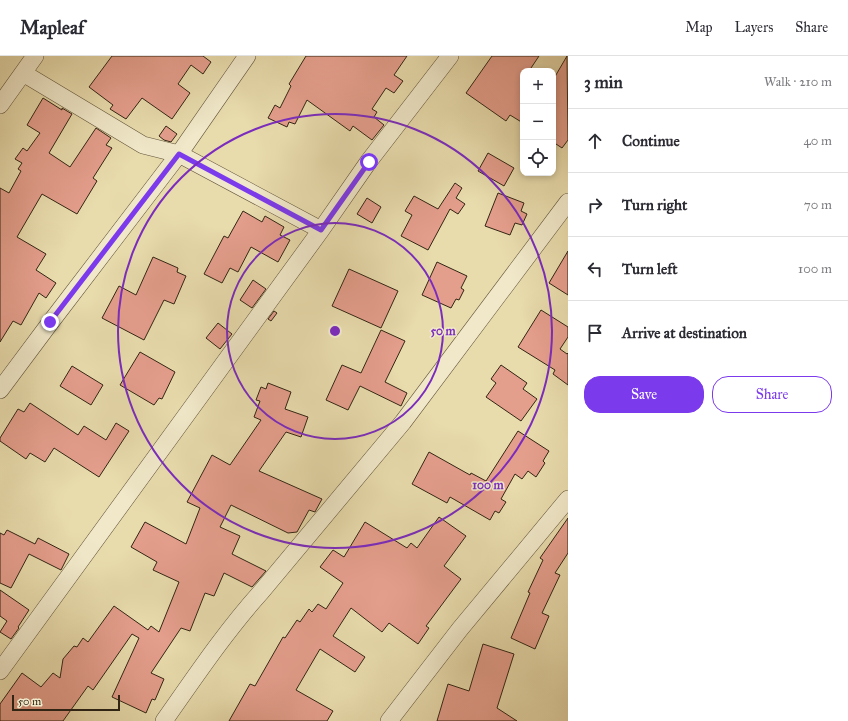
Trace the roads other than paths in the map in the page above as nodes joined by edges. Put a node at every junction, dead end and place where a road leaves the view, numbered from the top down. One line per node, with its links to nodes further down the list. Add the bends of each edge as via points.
1 (35, 56): 4 (street)
2 (247, 56): 6 (street)
3 (450, 56): 8 (street, via 374,155)
4 (23, 73): 5 (street); 6 (street, via 143,145)
5 (0, 104)
6 (179, 154): 8 (street); 9 (street)
7 (568, 202): 12 (street, via 404,422 237,619)
8 (321, 230): 11 (street)
9 (0, 390)
10 (568, 498): 13 (street, via 460,629)
11 (0, 671)
12 (164, 721)
13 (389, 721)

